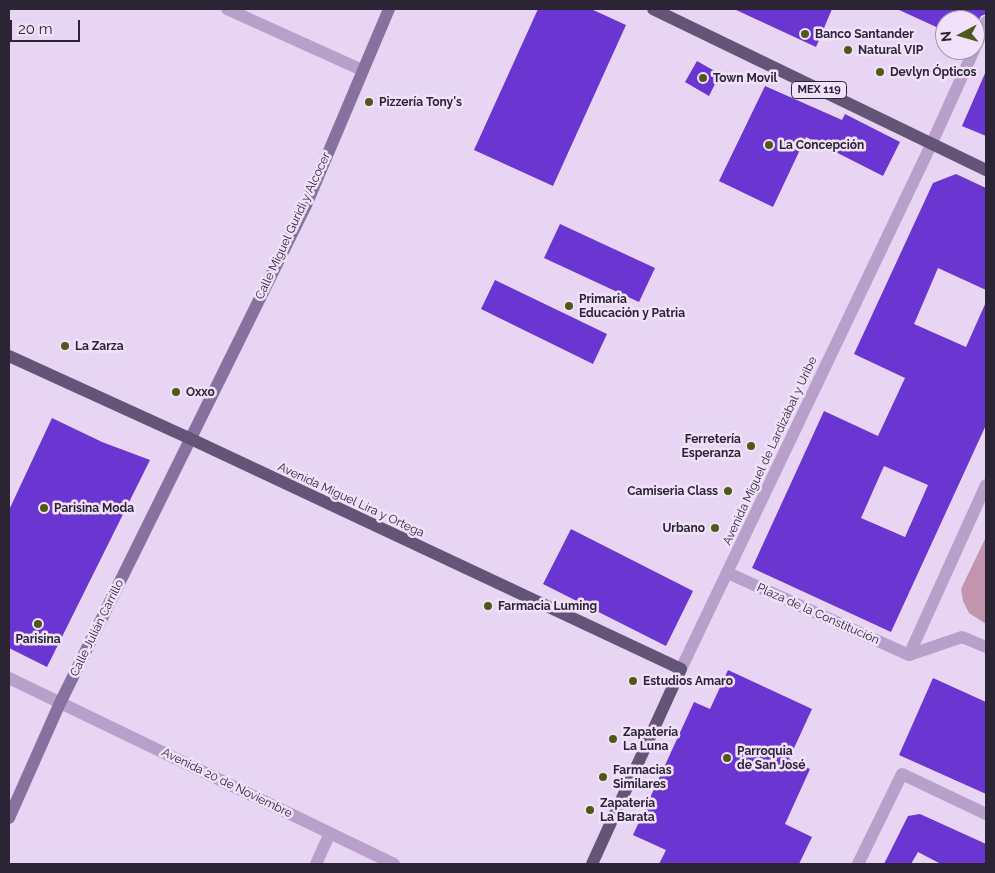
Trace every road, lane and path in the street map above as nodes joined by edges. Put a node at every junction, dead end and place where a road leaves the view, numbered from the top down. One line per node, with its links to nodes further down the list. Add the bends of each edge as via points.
1 (227, 9): 5 (street)
2 (389, 9): 5 (main road, Calle Miguel Guridi y Alcocer)
3 (653, 9): 6 (main road, MEX 119)
4 (969, 60): 6 (street, Avenida Miguel de Lardizábal y Uribe)
5 (362, 70): 9 (main road, Calle Miguel Guridi y Alcocer, via 307,203)
6 (931, 145): 7 (main road, MEX 119); 11 (street, Avenida Miguel de Lardizábal y Uribe)
7 (986, 170)
8 (9, 356): 9 (main road, Avenida Miguel Lira y Ortega)
9 (191, 439): 14 (main road, Avenida Miguel Lira y Ortega); 16 (main road, Calle Julián Carrillo)
10 (986, 485): 13 (street)
11 (728, 572): 13 (street, Plaza de la Constitución); 14 (street, Avenida Miguel de Lardizábal y Uribe)
12 (986, 647): 13 (street, via 962,637)
13 (909, 655)
14 (681, 669): 22 (main road, Avenida Miguel de Lardizábal y Uribe)
15 (9, 678): 16 (street, Avenida 20 de Noviembre)
16 (60, 703): 18 (main road, Calle Julián Carrillo); 19 (street, Avenida 20 de Noviembre)
17 (986, 814): 23 (street, via 902,774)
18 (9, 818)
19 (330, 832): 20 (street); 21 (street, Avenida 20 de Noviembre)
20 (316, 864)
21 (394, 864)
22 (592, 864)
23 (858, 864)

